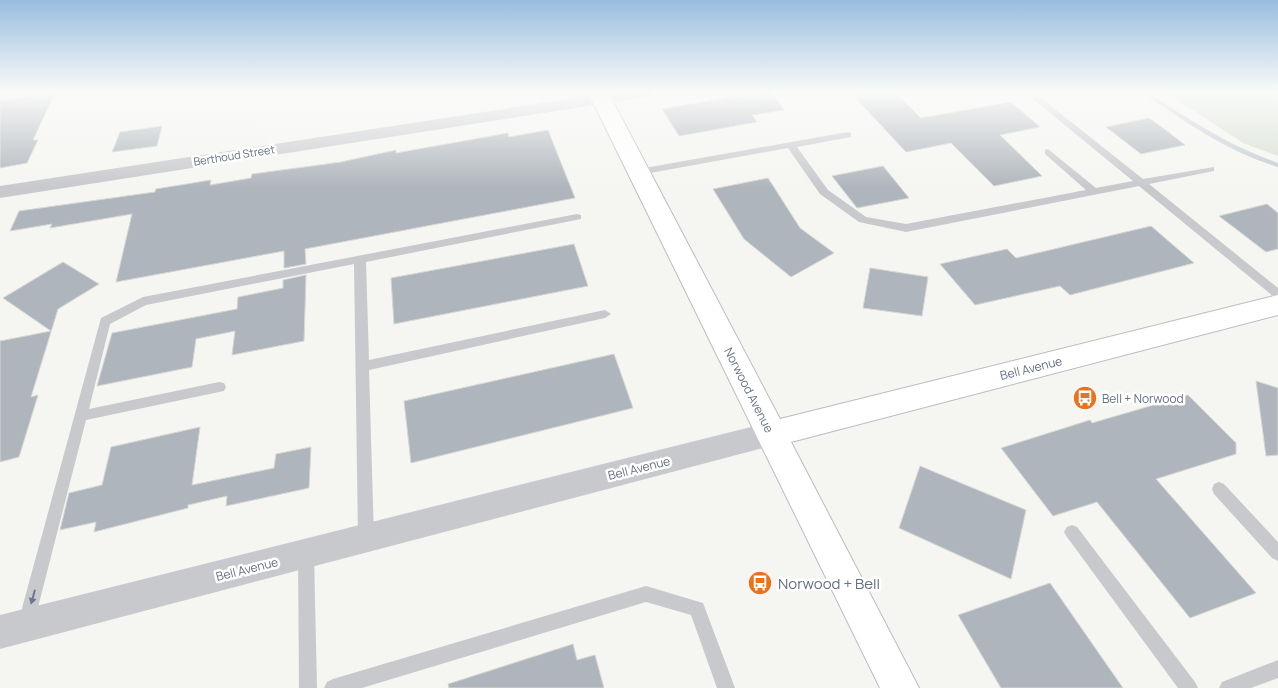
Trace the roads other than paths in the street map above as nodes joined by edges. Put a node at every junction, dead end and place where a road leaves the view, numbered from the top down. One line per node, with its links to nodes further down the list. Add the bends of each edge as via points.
1 (420, 124): 10 (street, Berthoud Street)
2 (615, 124): 8 (main road, Norwood Avenue)
3 (1070, 124): 9 (lane)
4 (848, 135): 5 (lane)
5 (791, 146): 8 (lane); 11 (lane, via 824,192 863,220 906,228)
6 (1048, 152): 11 (lane)
7 (1211, 169): 9 (lane)
8 (639, 172): 20 (main road, Norwood Avenue)
9 (1142, 182): 11 (lane); 14 (lane)
10 (0, 192)
11 (1095, 192)
12 (577, 217): 13 (lane)
13 (360, 259): 17 (lane); 19 (lane, via 143,301 105,321)
14 (1278, 294)
15 (1278, 305): 20 (main road, Bell Avenue)
16 (605, 314): 17 (lane)
17 (362, 366): 23 (lane)
18 (220, 387): 19 (lane)
19 (80, 416): 26 (lane, one-way to 26, via 40,569)
20 (772, 434): 23 (street, Bell Avenue); 31 (main road, Norwood Avenue)
21 (1218, 489): 24 (lane)
22 (1072, 532): 32 (lane)
23 (366, 538): 25 (street, Bell Avenue)
24 (1278, 553)
25 (306, 554): 26 (street, Bell Avenue); 28 (lane)
26 (13, 629)
27 (1278, 669): 33 (lane)
28 (308, 688)
29 (333, 688): 30 (lane, via 646,594 697,609)
30 (726, 688)
31 (900, 688)
32 (1189, 688)
33 (1228, 688)

